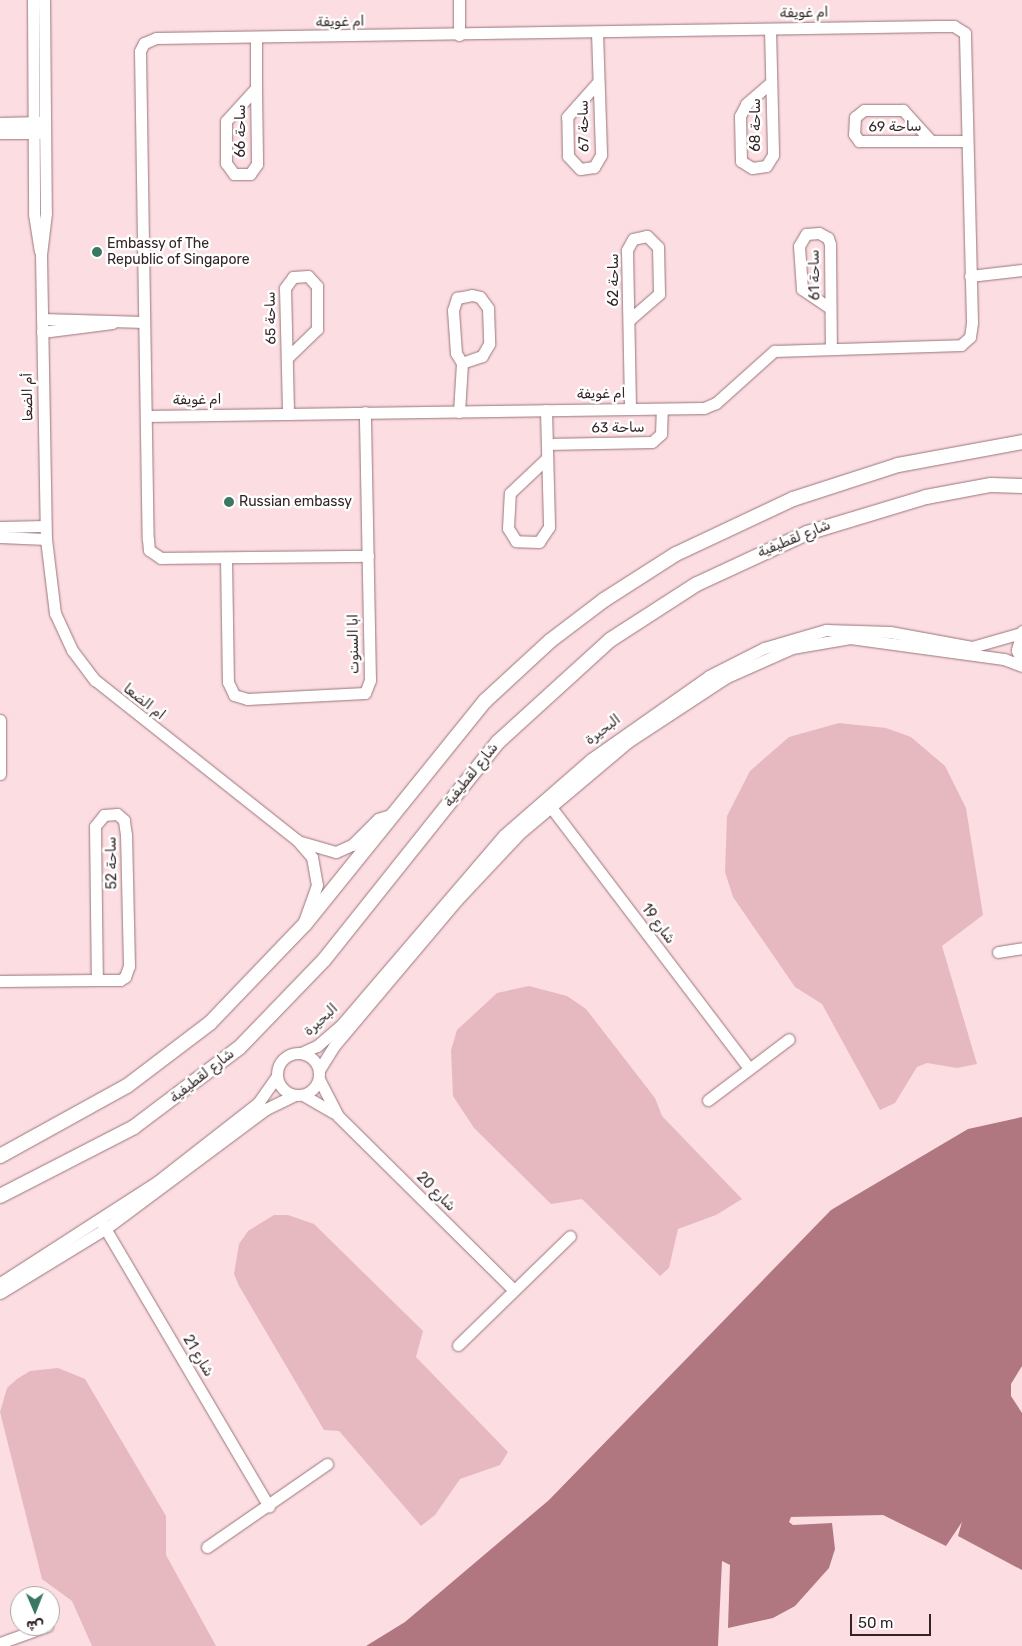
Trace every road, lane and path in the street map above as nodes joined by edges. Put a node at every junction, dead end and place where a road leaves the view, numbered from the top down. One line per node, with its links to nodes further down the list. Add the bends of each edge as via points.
1 (33, 0): 12 (street, أم الضعا)
2 (44, 0): 12 (street, أم الضعا)
3 (458, 0): 6 (street)
4 (770, 29): 5 (street, ام غويفة); 9 (street, ساحة 68); 15 (street, ام غويفة, via 958,27 967,40)
5 (597, 32): 6 (street, ام غويفة); 8 (street, ساحة 67)
6 (459, 34): 7 (street, ام غويفة)
7 (256, 38): 10 (street, ساحة 66); 24 (street, ام غويفة, via 156,38 141,47)
8 (598, 82): 8 (street, ساحة 67, via 567,117 568,156 580,169 594,167 601,155)
9 (771, 82): 9 (street, ساحة 68, via 742,108 740,116 741,161 752,168 766,166 773,154)
10 (256, 88): 10 (street, ساحة 66, via 226,120 226,163 234,174 250,174 257,164)
11 (0, 123): 12 (street)
12 (38, 128): 13 (street); 21 (street, أم الضعا, via 34,214 41,255)
13 (0, 133)
14 (931, 141): 14 (street, ساحة 69, via 903,110 864,110 855,117 854,134 859,142); 15 (street, ساحة 69)
15 (968, 141): 18 (street, ام غويفة)
16 (1022, 270): 17 (street)
17 (1005, 274): 18 (street); 19 (street)
18 (970, 276): 26 (street, ام غويفة, via 972,334 961,345)
19 (1022, 278)
20 (830, 308): 20 (street, ساحة 61, via 805,293 800,283 798,246 811,233 828,238); 26 (street, ساحة 61)
21 (42, 319): 23 (street, via 93,318); 25 (street, أم الضعا)
22 (629, 320): 22 (street, ساحة 62, via 659,294 658,247 647,236 637,236 627,250); 29 (street, ساحة 62)
23 (114, 322): 24 (street); 25 (street)
24 (144, 322): 35 (street, ام غويفة)
25 (42, 332): 40 (street, أم الضعا)
26 (831, 349): 30 (street, ام غويفة, via 774,351 711,406)
27 (287, 358): 27 (street, ساحة 65, via 317,329 316,286 308,276 286,281); 34 (street, ساحة 65)
28 (462, 363): 28 (street, via 482,356 489,344 488,308 480,297 472,295 457,298 453,310 456,353); 33 (street)
29 (630, 409): 30 (street, ام غويفة); 31 (street, ام غويفة)
30 (662, 409): 37 (street, ساحة 63, via 661,434 652,442)
31 (546, 410): 33 (street, ام غويفة); 37 (street)
32 (365, 412): 33 (street, ام غويفة); 34 (street, ام غويفة); 44 (street, ابا السنوت)
33 (459, 412)
34 (288, 414): 35 (street, ام غويفة)
35 (146, 416): 45 (street, ام غويفة, via 149,550 161,558)
36 (1022, 442): 52 (street, via 929,458 832,485 753,515 676,554 571,622 525,662 455,735)
37 (547, 444): 38 (street)
38 (547, 458): 38 (street, via 510,493 508,528 516,541 535,543 547,535)
39 (1022, 486): 70 (street, شارع لقطيفية, via 991,485 926,497 800,535 697,584 610,640 498,742 324,960 239,1048 134,1127)
40 (46, 526): 41 (street); 43 (street, أم الضعا)
41 (0, 527)
42 (0, 537): 43 (street)
43 (46, 539): 53 (street, ام الضعا, via 55,613 83,667 106,691)
44 (368, 556): 45 (street, ام غويفة); 45 (street, ابا السنوت, via 370,680 365,693 247,699 234,695 228,686)
45 (226, 558)
46 (1021, 632): 47 (street, البحيرة, via 972,647); 48 (street, via 1017,650)
47 (887, 636): 48 (street, البحيرة); 51 (street, البحيرة, via 825,640 744,663 671,706)
48 (1022, 665)
49 (0, 720): 50 (street)
50 (0, 774)
51 (547, 802): 59 (street, البحيرة, via 473,876); 62 (street, شارع 19)
52 (390, 816): 53 (street, ام الضعا, via 378,819 352,845 336,852); 54 (street)
53 (297, 840): 54 (street, ام الضعا, via 312,857 318,875)
54 (302, 927): 68 (street, via 233,1001 155,1066 69,1122)
55 (1022, 948): 56 (street)
56 (998, 952)
57 (97, 980): 57 (street, ساحة 52, via 120,980 129,966 126,834 124,820 117,814 104,815 95,826); 58 (street, ساحة 52)
58 (0, 981)
59 (352, 1019): 61 (street, البحيرة, via 317,1046); 63 (street, البحيرة)
60 (789, 1039): 62 (street)
61 (301, 1053): 63 (street, via 313,1059); 64 (street, via 282,1058)
62 (748, 1067): 66 (street)
63 (319, 1075): 65 (street); 67 (street, شارع 20)
64 (276, 1077): 65 (street, via 283,1089); 69 (street, via 258,1103)
65 (299, 1095): 67 (street, شارع 20); 69 (street, via 266,1109)
66 (708, 1100)
67 (338, 1116): 74 (street, شارع 20)
68 (0, 1156)
69 (194, 1160): 71 (street)
70 (0, 1196)
71 (103, 1225): 73 (street); 75 (street); 78 (street, شارع 21)
72 (570, 1236): 74 (street)
73 (0, 1283)
74 (514, 1290): 76 (street)
75 (0, 1293)
76 (458, 1345)
77 (327, 1464): 78 (street)
78 (269, 1506): 79 (street)
79 (207, 1547)
80 (20, 1636): 81 (street)
81 (0, 1643)

